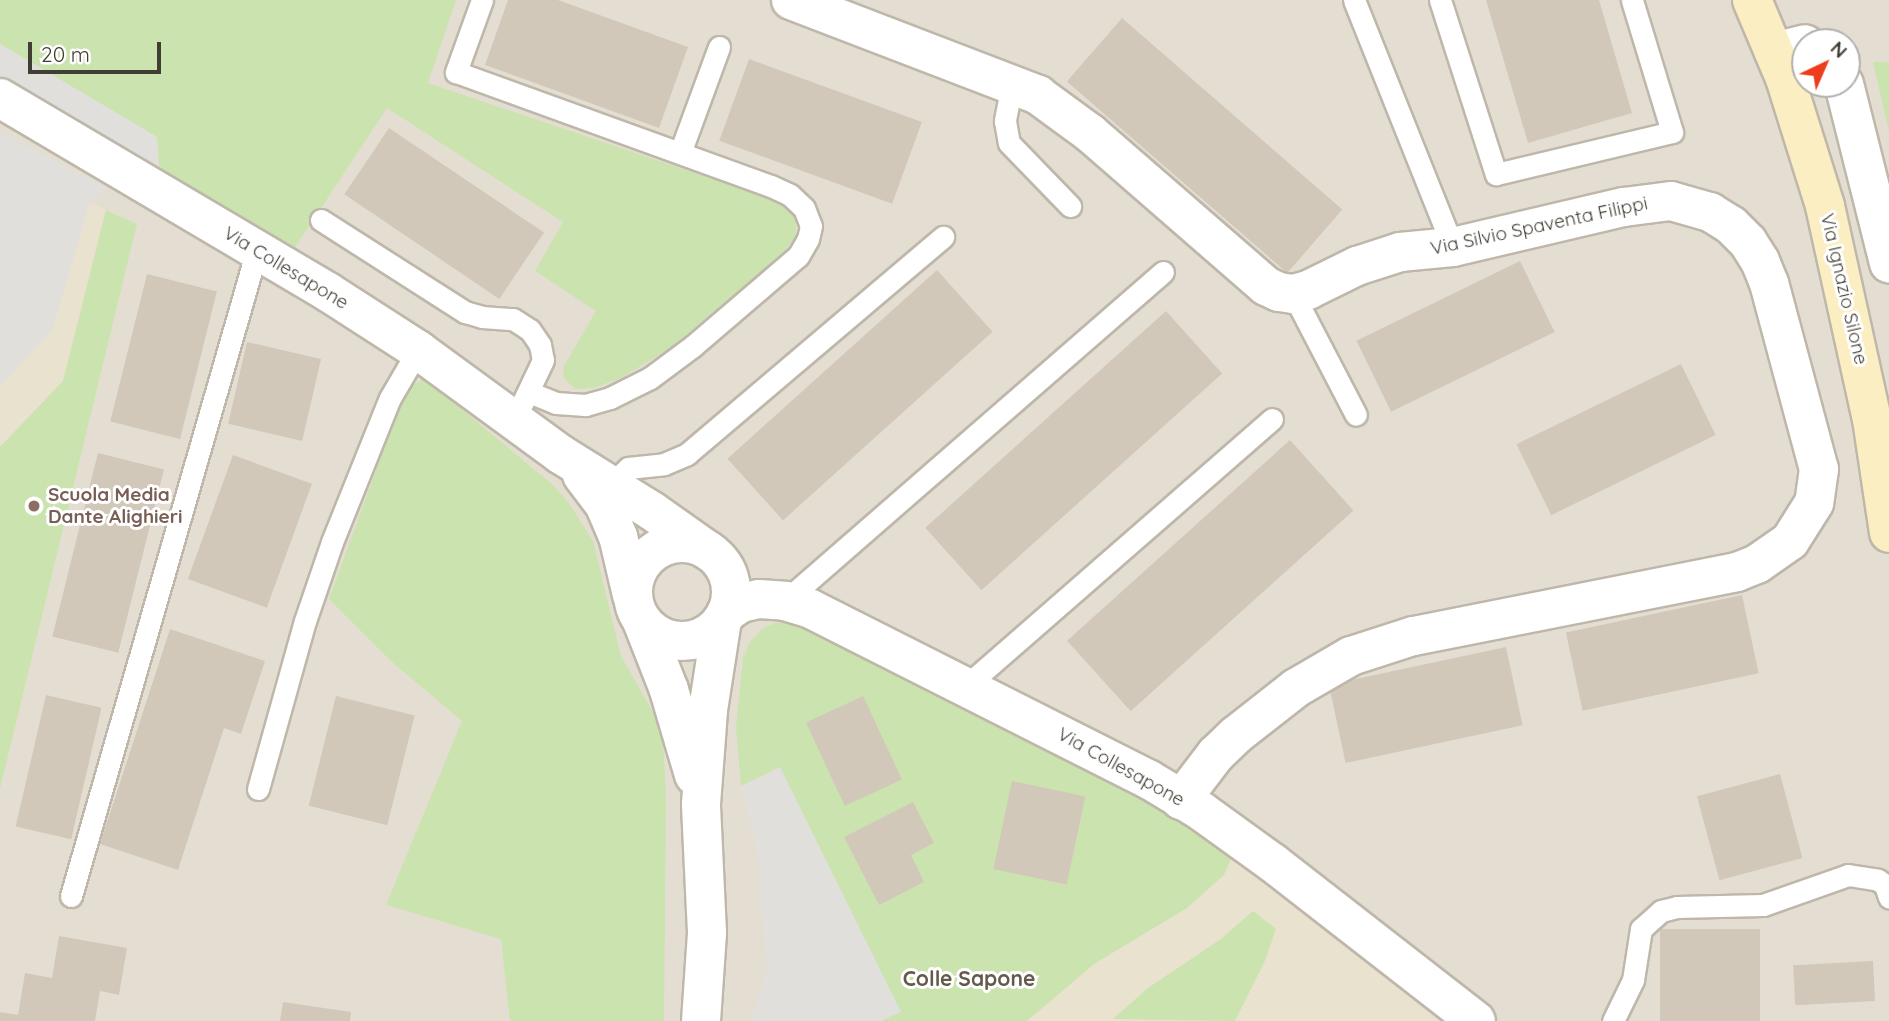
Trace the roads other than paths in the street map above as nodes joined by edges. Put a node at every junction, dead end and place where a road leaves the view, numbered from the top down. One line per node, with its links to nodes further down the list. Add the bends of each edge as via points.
1 (482, 0): 12 (lane, via 456,72)
2 (791, 0): 9 (street)
3 (1354, 0): 16 (lane)
4 (1440, 0): 5 (lane, via 1496,174 1672,132)
5 (1632, 0)
6 (1752, 0): 8 (street, Via Ignazio Silone)
7 (719, 47): 12 (lane)
8 (1790, 48): 26 (street, Via Ignazio Silone, via 1870,406)
9 (1012, 84): 13 (lane, via 1005,121 1009,143); 20 (street, via 1063,110 1266,286)
10 (0, 98): 17 (street, Via Collesapone)
11 (1848, 98): 18 (street)
12 (680, 153): 22 (lane, via 794,198 811,222 803,250 693,346 639,385 577,406 550,402)
13 (1070, 206)
14 (321, 220): 22 (lane, via 465,312 513,319 530,330 543,360)
15 (943, 237): 25 (lane, via 687,454 664,464 628,468)
16 (1453, 247): 20 (street, Via Silvio Spaventa Filippi, via 1376,259); 33 (street, Via Silvio Spaventa Filippi, via 1671,201 1692,205 1731,225 1748,242 1769,283 1816,452 1818,488 1809,516 1773,555 1737,572 1413,636 1351,656 1296,688 1236,735)
17 (257, 250): 21 (street, Via Collesapone); 35 (lane)
18 (1889, 263)
19 (1163, 272): 28 (lane)
20 (1293, 294): 23 (lane)
21 (418, 349): 22 (street, Via Collesapone); 32 (lane, via 390,398 332,542)
22 (521, 405): 25 (street, Via Collesapone, via 560,454)
23 (1356, 415)
24 (1272, 419): 31 (lane)
25 (605, 491): 27 (street, Via Collesapone); 29 (street)
26 (1889, 533)
27 (710, 552): 29 (street, via 695,544 679,543 643,560 635,574); 30 (street, via 729,579)
28 (785, 601): 30 (street, Via Collesapone, via 751,600); 31 (street, Via Collesapone, via 811,609)
29 (637, 610): 30 (street, via 662,637 686,641 703,637); 34 (street, via 669,690)
30 (724, 617): 34 (street, via 708,710)
31 (966, 686): 33 (street, Via Collesapone, via 1095,750)
32 (258, 789)
33 (1181, 800): 38 (street, Via Collesapone, via 1273,863)
34 (701, 804): 37 (street, via 707,933)
35 (71, 896)
36 (1889, 897): 39 (lane, via 1878,880 1848,875 1763,905 1661,911 1641,929 1633,980)
37 (701, 1021)
38 (1476, 1021)
39 (1613, 1021)

